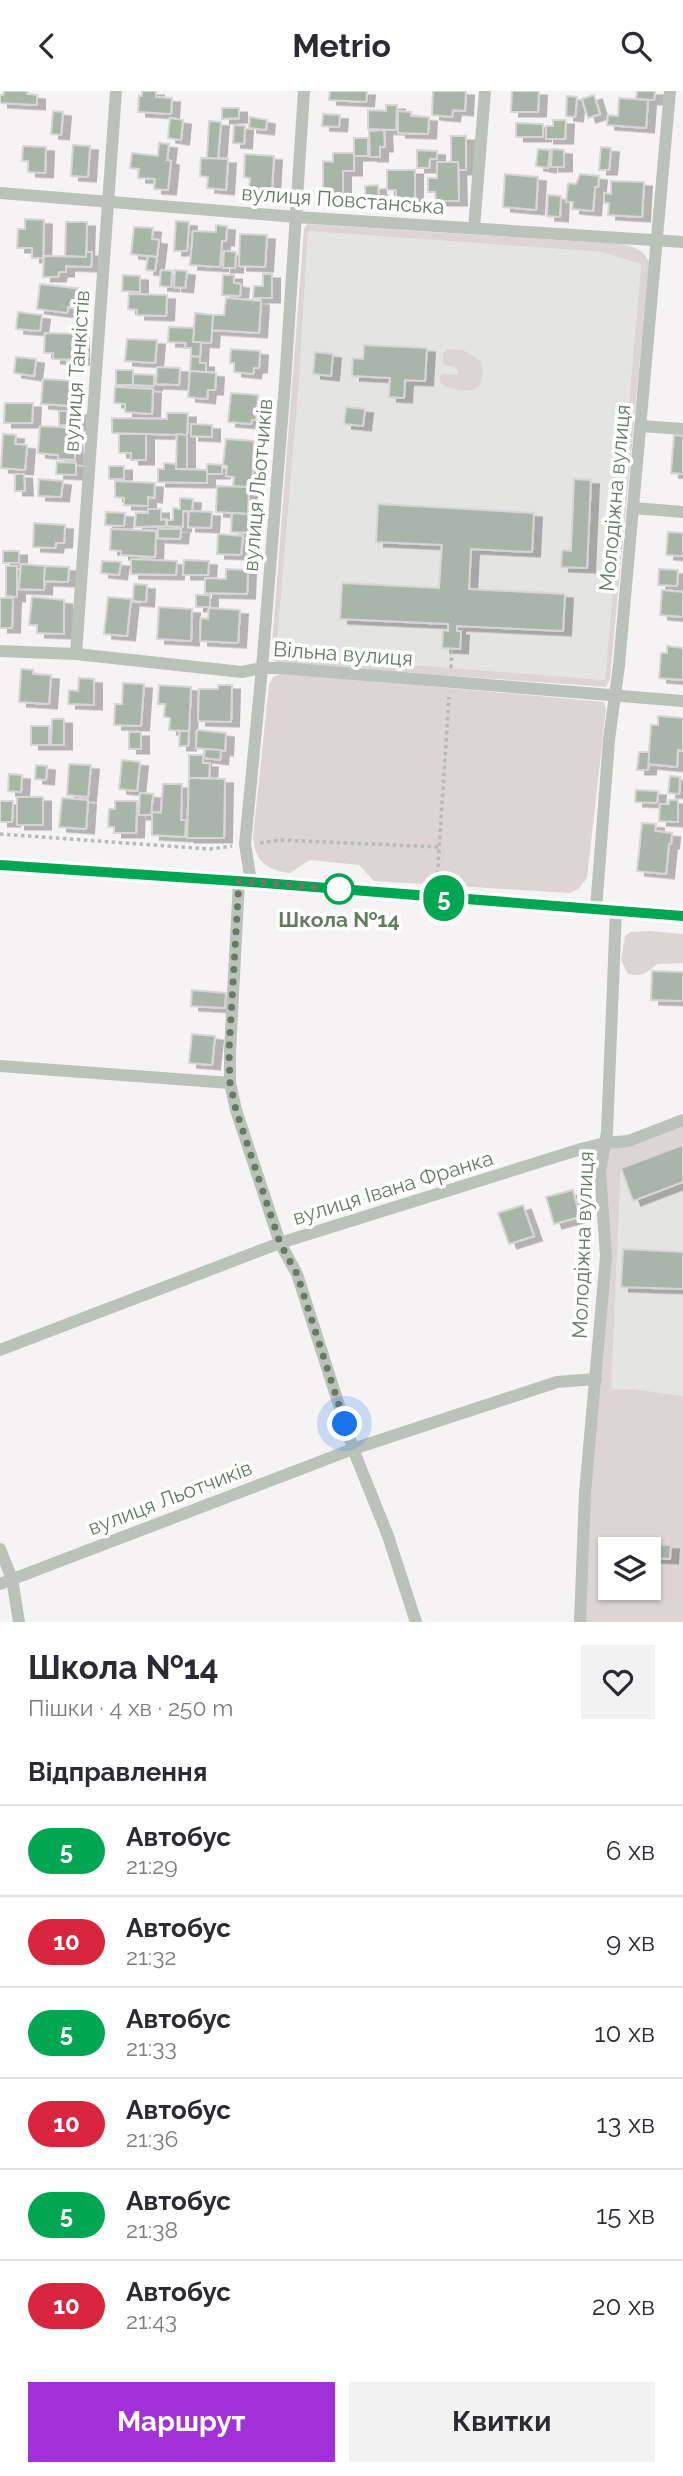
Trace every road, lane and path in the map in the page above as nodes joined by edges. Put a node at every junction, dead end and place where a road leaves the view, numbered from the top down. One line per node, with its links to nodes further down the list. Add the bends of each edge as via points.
1 (116, 91): 6 (street, вулиця Танкістів)
2 (304, 91): 7 (street, вулиця Льотчиків)
3 (485, 91): 8 (street)
4 (670, 91): 9 (street, Молодіжна вулиця)
5 (0, 193): 6 (street, вулиця Повстанська)
6 (109, 202): 7 (street, вулиця Повстанська); 17 (street, вулиця Танкістів)
7 (296, 217): 8 (street, вулиця Повстанська); 18 (street, вулиця Льотчиків)
8 (474, 228): 9 (street, вулиця Повстанська)
9 (657, 240): 10 (street, вулиця Повстанська); 11 (street, Молодіжна вулиця)
10 (683, 242)
11 (641, 426): 12 (street); 13 (street, Молодіжна вулиця)
12 (683, 429)
13 (633, 508): 14 (street); 20 (street, Молодіжна вулиця)
14 (683, 512)
15 (452, 648): 19 (path)
16 (0, 651): 17 (street, Вільна вулиця)
17 (76, 654): 18 (street, Вільна вулиця, via 242,672)
18 (262, 668): 19 (street, Вільна вулиця); 23 (street, вулиця Льотчиків)
19 (450, 681): 20 (street, Вільна вулиця); 24 (path)
20 (616, 695): 21 (street, Вільна вулиця); 28 (street, Молодіжна вулиця)
21 (683, 701)
22 (0, 834): 23 (path, via 210,849)
23 (245, 845): 24 (path, via 280,841); 26 (street, вулиця Льотчиків)
24 (440, 847): 27 (path)
25 (0, 865): 26 (street)
26 (245, 881): 27 (street); 32 (street, вулиця Льотчиків)
27 (436, 897): 28 (street)
28 (596, 909): 29 (street)
29 (616, 911): 30 (street); 34 (street, Молодіжна вулиця)
30 (683, 916)
31 (0, 1066): 32 (street)
32 (230, 1083): 35 (street, вулиця Льотчиків)
33 (683, 1120): 34 (street, вулиця Івана Франка, via 628,1141)
34 (605, 1143): 35 (street, вулиця Івана Франка); 37 (street, Молодіжна вулиця, via 600,1171 606,1257)
35 (280, 1243): 36 (street, вулиця Івана Франка); 38 (street, вулиця Льотчиків, via 297,1274)
36 (0, 1350)
37 (596, 1379): 38 (street, вулиця Льотчиків, via 558,1382); 43 (street, Молодіжна вулиця)
38 (353, 1449): 40 (street, вулиця Льотчиків); 42 (street, вулиця Льотчиків)
39 (0, 1549): 40 (street)
40 (6, 1581): 41 (street)
41 (19, 1622)
42 (416, 1622)
43 (580, 1622)

